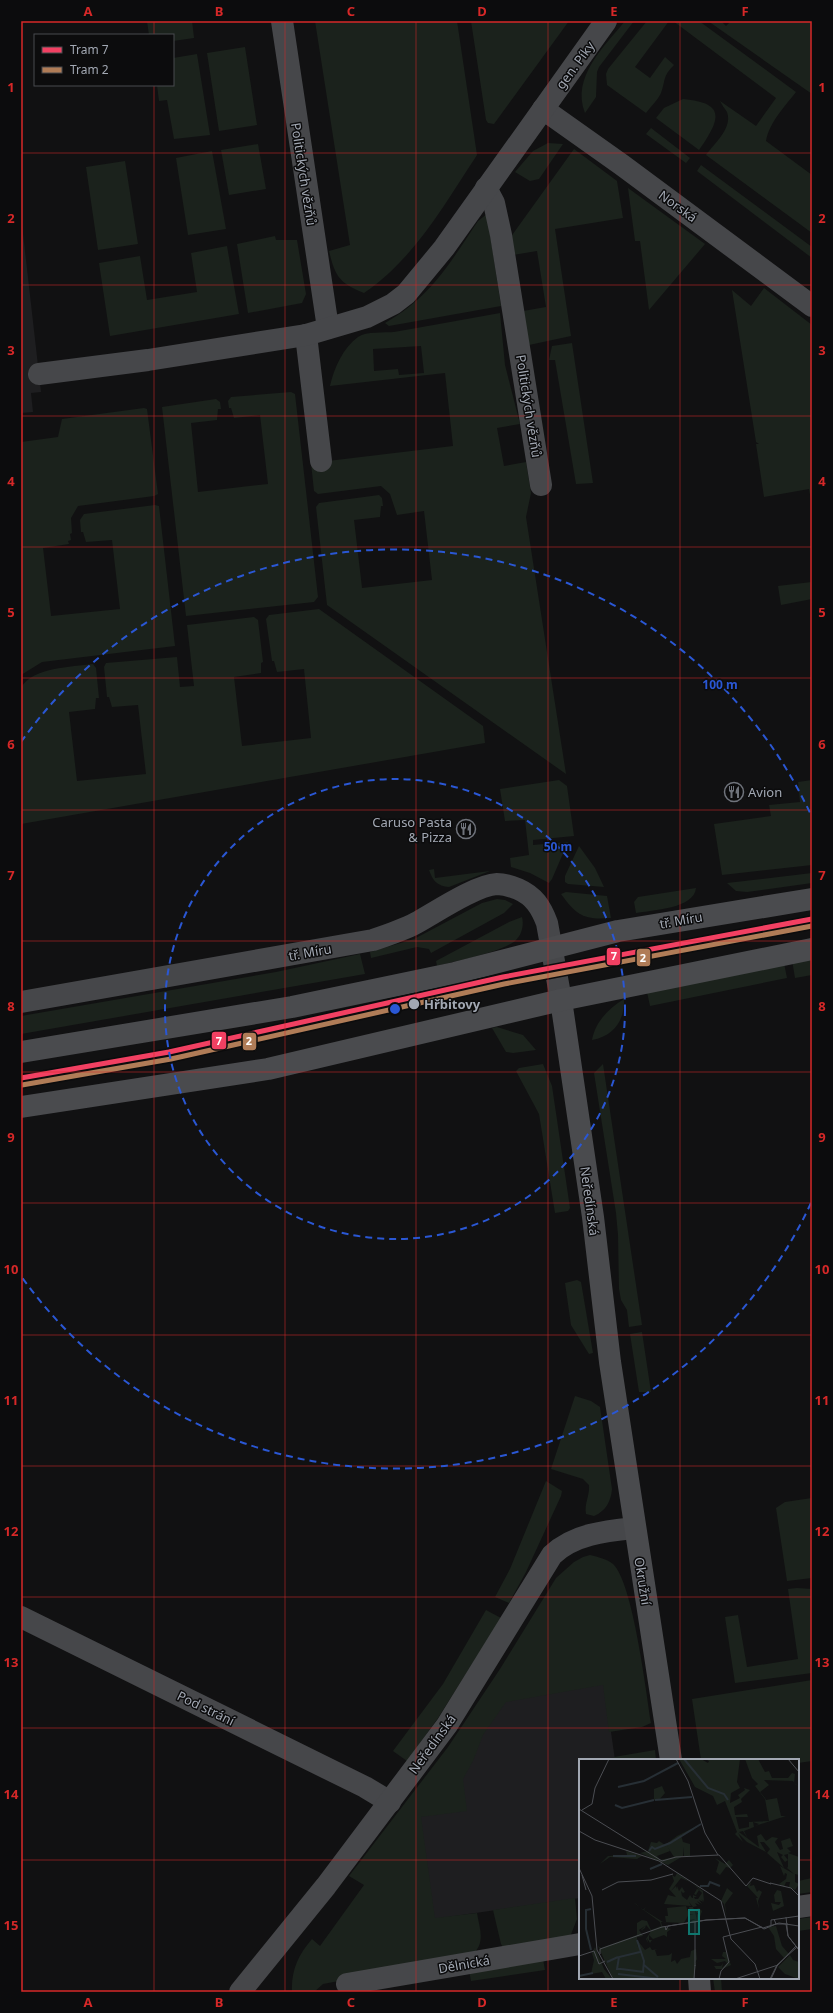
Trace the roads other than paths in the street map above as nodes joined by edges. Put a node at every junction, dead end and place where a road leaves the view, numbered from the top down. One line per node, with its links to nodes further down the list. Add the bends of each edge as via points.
1 (282, 21): 6 (street, Politických vězňů)
2 (606, 21): 3 (street, gen. Píky)
3 (543, 109): 4 (street); 5 (street, Norská)
4 (486, 188): 6 (street, via 444,248 406,294 393,304 367,317); 10 (street, Politických vězňů, via 494,203 501,235)
5 (812, 306)
6 (328, 328): 7 (street)
7 (306, 335): 8 (street); 9 (street)
8 (39, 374)
9 (321, 461)
10 (541, 485)
11 (812, 899): 12 (main road, tř. Míru, via 618,931)
12 (552, 948): 14 (street, tř. Míru); 15 (street, tř. Míru, via 547,923 536,901 521,890 498,884 482,887 414,924 373,940); 16 (main road, tř. Míru, via 455,973 292,1007)
13 (812, 949): 14 (main road)
14 (561, 1000): 17 (main road, via 268,1069); 18 (main road, Neředínská, via 593,1217)
15 (21, 1002)
16 (21, 1052)
17 (21, 1107)
18 (616, 1402): 19 (main road, Okružní)
19 (635, 1528): 21 (main road, Okružní); 22 (street, Neředínská, via 583,1536 552,1555 447,1725)
20 (21, 1617): 22 (street, Pod strání)
21 (671, 1759)
22 (390, 1802): 28 (street, Neředínská)
23 (812, 1905): 24 (street)
24 (799, 1907)
25 (579, 1944): 27 (street, Dělnická)
26 (699, 1979): 29 (main road)
27 (347, 1984)
28 (246, 1990)
29 (700, 1992)

